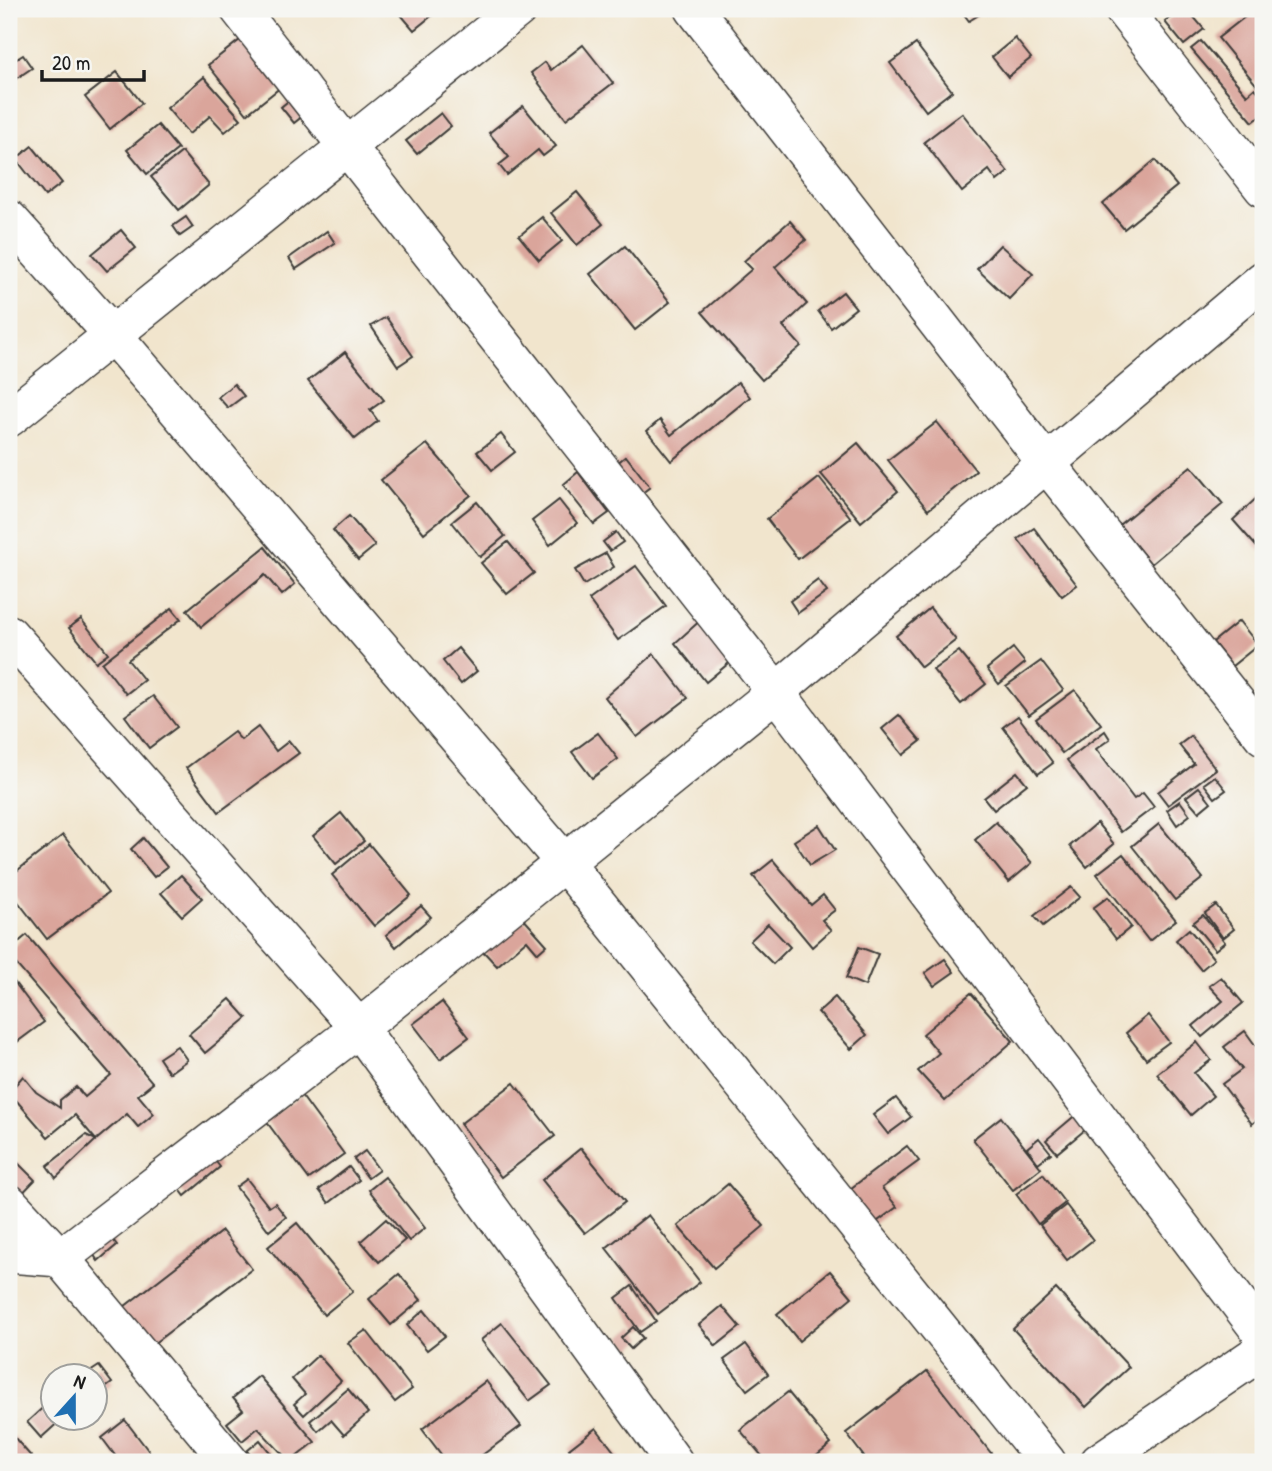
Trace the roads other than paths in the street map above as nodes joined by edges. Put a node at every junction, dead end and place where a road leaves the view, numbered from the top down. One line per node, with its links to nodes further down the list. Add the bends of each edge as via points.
1 (239, 9): 5 (street)
2 (518, 9): 5 (street)
3 (694, 9): 11 (street)
4 (1123, 9): 6 (street)
5 (346, 149): 9 (street); 13 (street)
6 (1263, 188)
7 (9, 219): 9 (street)
8 (1263, 280): 11 (street)
9 (113, 335): 10 (street); 15 (street)
10 (9, 418)
11 (1047, 464): 13 (street); 14 (street)
12 (9, 634): 16 (street)
13 (776, 692): 15 (street); 20 (street)
14 (1263, 736)
15 (564, 862): 16 (street); 24 (street)
16 (359, 1028): 19 (street); 23 (street)
17 (9, 1203): 19 (street)
18 (9, 1254): 19 (street)
19 (60, 1258): 22 (street)
20 (1263, 1335)
21 (1263, 1350): 25 (street)
22 (230, 1462)
23 (674, 1462)
24 (1047, 1462)
25 (1099, 1462)

